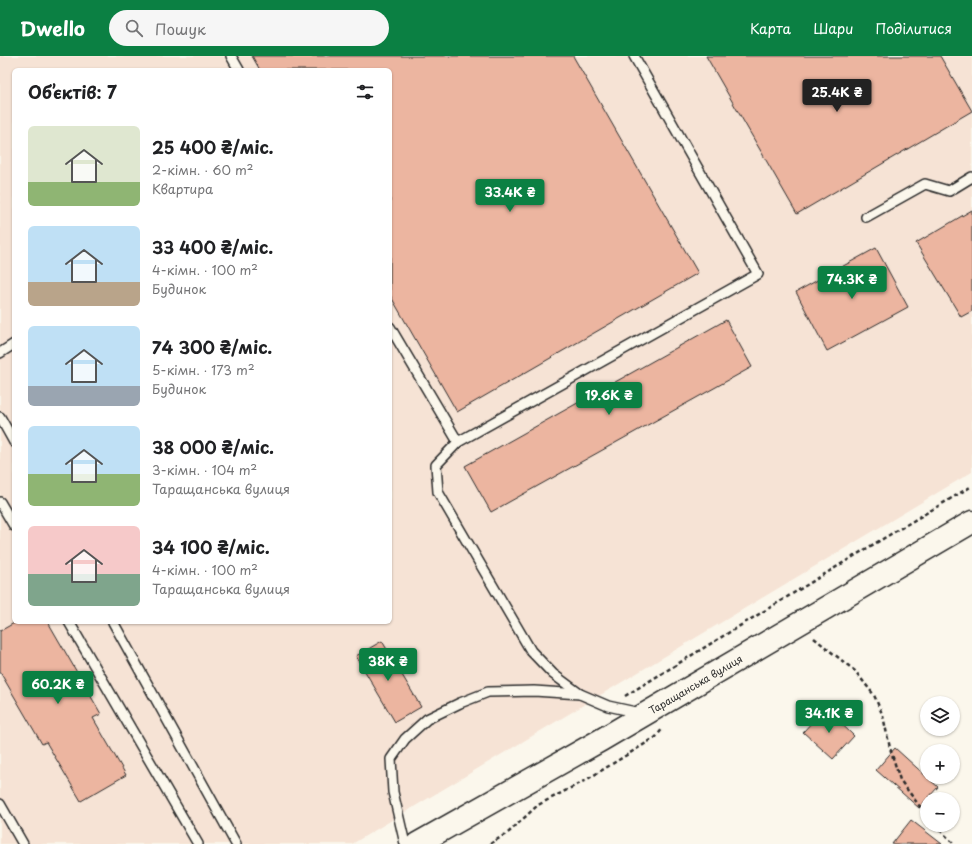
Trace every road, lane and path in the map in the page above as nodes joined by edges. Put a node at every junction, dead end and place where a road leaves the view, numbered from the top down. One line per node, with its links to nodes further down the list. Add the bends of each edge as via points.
1 (230, 56): 3 (lane)
2 (634, 56): 11 (lane, via 758,274)
3 (238, 68)
4 (972, 177): 5 (lane, via 949,191 925,184)
5 (866, 217)
6 (392, 330): 11 (lane)
7 (12, 345): 8 (lane)
8 (0, 352)
9 (0, 417): 10 (lane)
10 (12, 438)
11 (458, 442): 19 (lane, via 436,465 438,492 531,651 553,674)
12 (972, 486): 20 (path)
13 (0, 502): 15 (lane)
14 (972, 522): 18 (main road, Таращанська вулиця)
15 (12, 523)
16 (70, 624): 27 (lane)
17 (114, 624): 28 (lane)
18 (797, 624): 21 (main road, Таращанська вулиця); 24 (path, via 855,671 874,695 883,716 900,780)
19 (580, 694): 20 (lane); 29 (lane, via 488,692 427,719 405,738 391,759 393,792)
20 (608, 706): 21 (lane)
21 (646, 714): 30 (main road, Таращанська вулиця)
22 (664, 728): 31 (path, via 656,737 586,780 538,805 509,832)
23 (0, 804): 26 (lane)
24 (920, 807)
25 (942, 832): 32 (path)
26 (23, 844)
27 (198, 844)
28 (236, 844)
29 (405, 844)
30 (417, 844)
31 (490, 844)
32 (954, 844)

